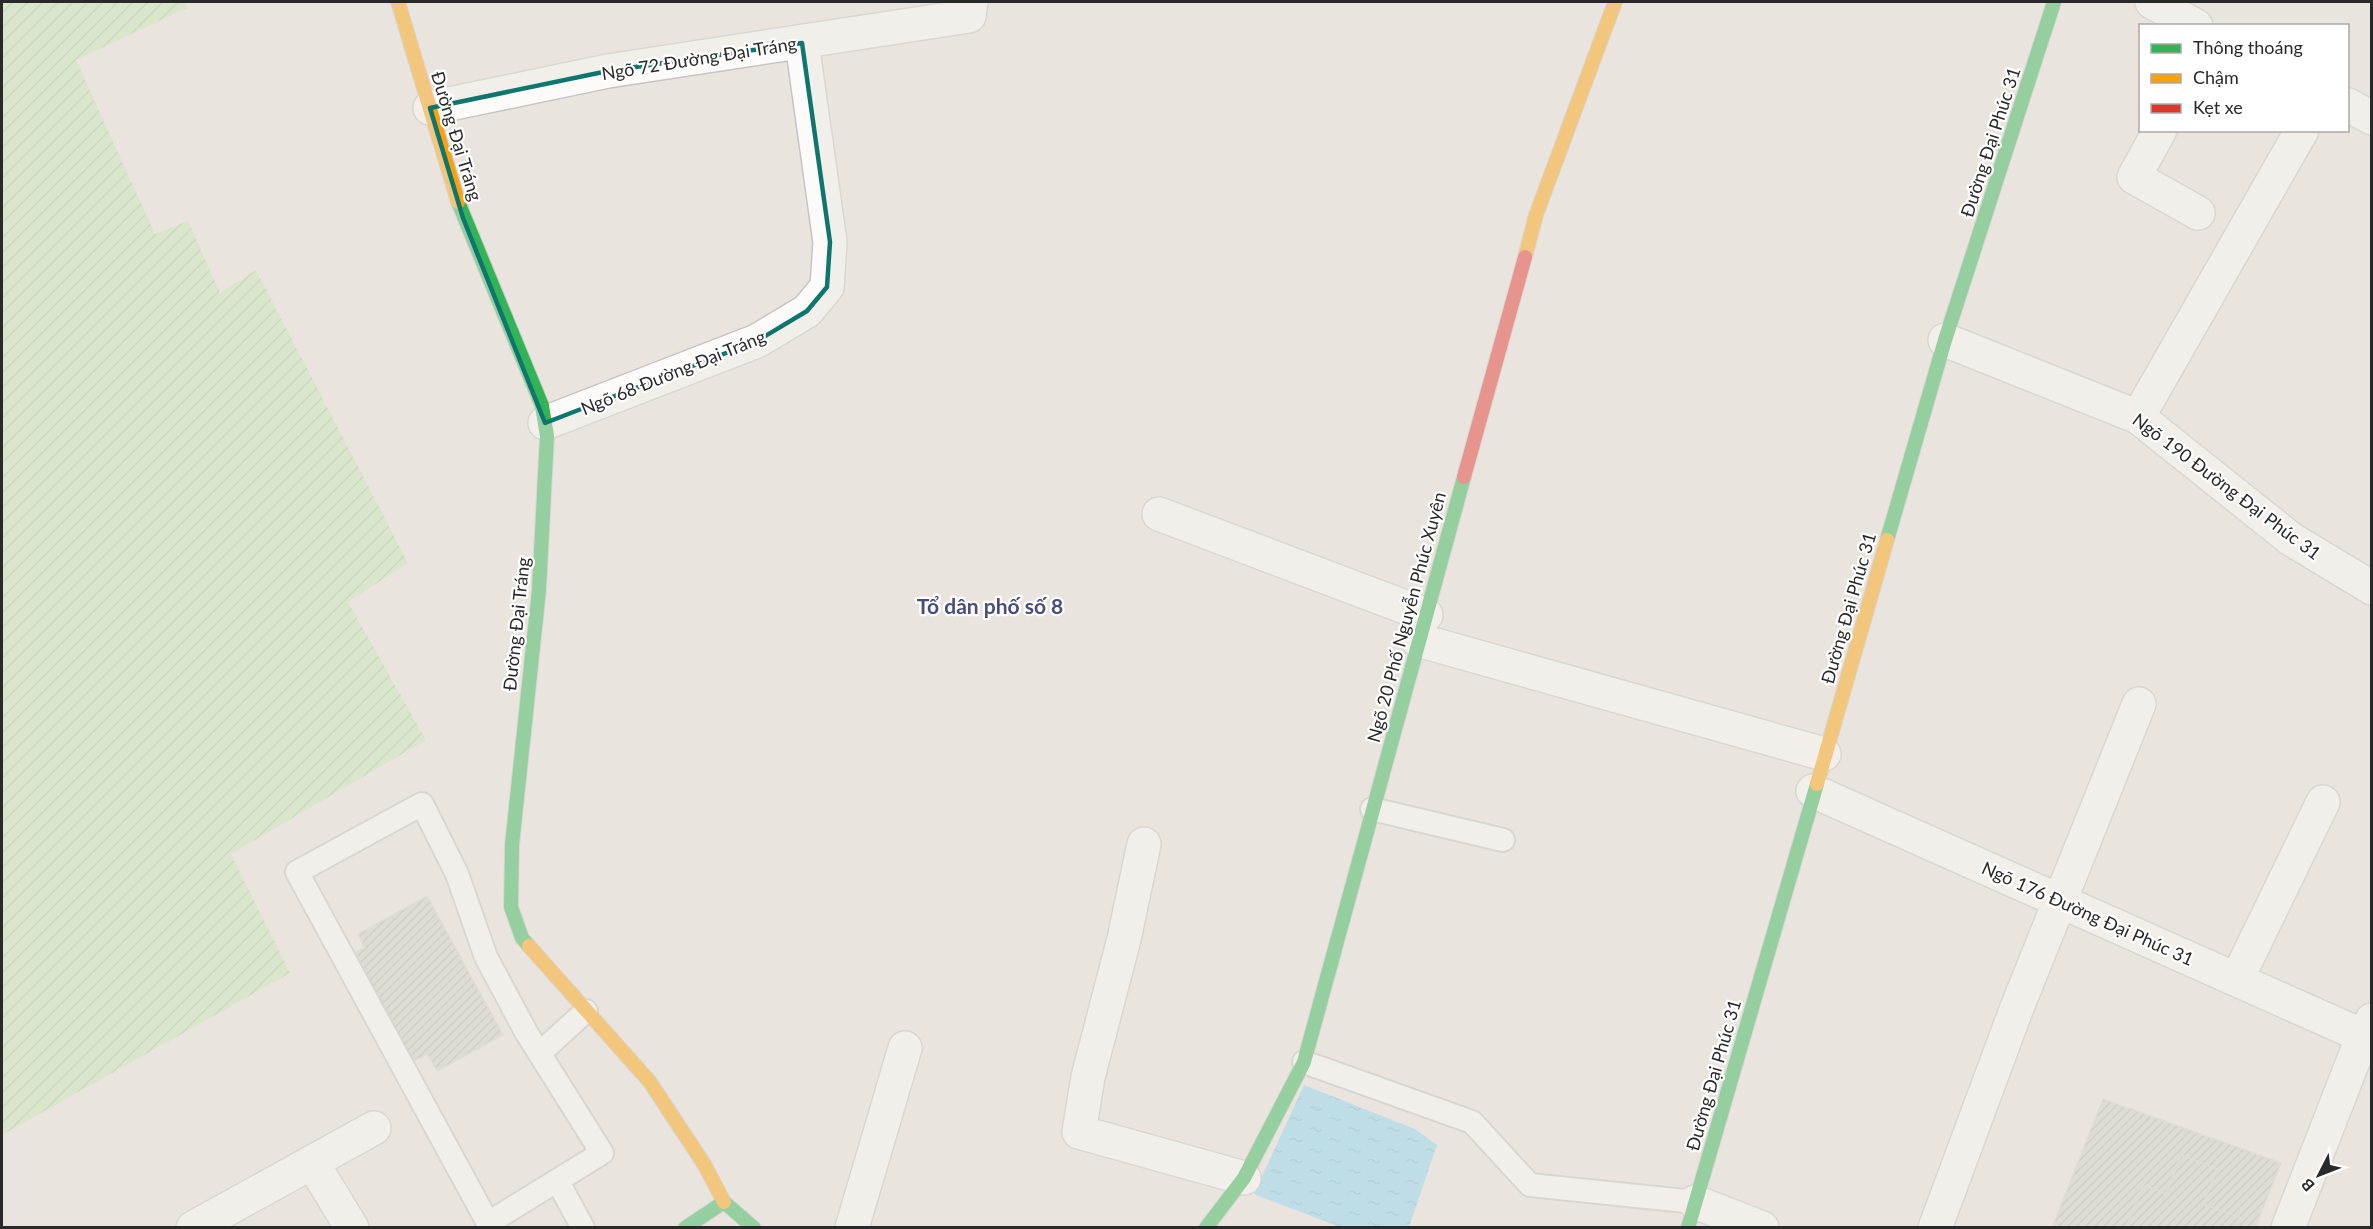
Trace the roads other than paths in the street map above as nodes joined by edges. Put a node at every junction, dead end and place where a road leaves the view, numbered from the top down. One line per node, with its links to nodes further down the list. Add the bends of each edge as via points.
1 (398, 2): 9 (street, Đường Đại Tráng)
2 (1615, 2): 19 (street, Ngõ 20 Phố Nguyễn Phúc Xuyên, via 1536,215)
3 (2055, 2): 14 (street, Đường Đại Phúc 31)
4 (2152, 2): 6 (street)
5 (970, 9): 7 (street, Ngõ 72 Đường Đại Tráng)
6 (2192, 24)
7 (802, 43): 9 (street, Ngõ 72 Đường Đại Tráng, via 608,71); 16 (street, Ngõ 68 Đường Đại Tráng, via 830,242 828,287 807,311 757,341)
8 (2349, 106): 10 (street)
9 (430, 108): 16 (street, Đường Đại Tráng, via 463,218 542,406)
10 (2372, 118)
11 (2159, 132): 13 (street, via 2134,177)
12 (2301, 132): 15 (street)
13 (2198, 213)
14 (1944, 340): 15 (street, Ngõ 190 Đường Đại Phúc 31); 21 (street, Đường Đại Phúc 31)
15 (2138, 417): 18 (street, Ngõ 190 Đường Đại Phúc 31, via 2291,539)
16 (545, 423): 29 (street, Đường Đại Tráng, via 539,590 512,845 511,908 522,938)
17 (1159, 514): 19 (street)
18 (2372, 588)
19 (1422, 628): 21 (street); 24 (street, Ngõ 20 Phố Nguyễn Phúc Xuyên)
20 (2139, 704): 27 (street)
21 (1824, 754): 22 (street, Đường Đại Phúc 31)
22 (1813, 790): 27 (street, Ngõ 176 Đường Đại Phúc 31); 39 (street, Đường Đại Phúc 31)
23 (2323, 802): 28 (street)
24 (1372, 809): 25 (lane); 33 (street, Ngõ 20 Phố Nguyễn Phúc Xuyên)
25 (1503, 840)
26 (1144, 844): 36 (street, via 1088,1077 1079,1132)
27 (2060, 900): 28 (street, Ngõ 176 Đường Đại Phúc 31); 48 (street)
28 (2237, 979): 30 (street, Ngõ 176 Đường Đại Phúc 31)
29 (586, 1011): 32 (lane); 38 (street, Đường Đại Tráng, via 650,1082 704,1164)
30 (2367, 1028): 49 (street)
31 (905, 1048): 45 (street)
32 (540, 1053): 37 (lane, via 602,1153); 37 (lane, via 486,957 457,874 422,804 297,872 488,1223)
33 (1304, 1062): 36 (street, Ngõ 20 Phố Nguyễn Phúc Xuyên); 39 (lane, via 1472,1122 1530,1185)
34 (374, 1128): 35 (street)
35 (312, 1162): 40 (street); 41 (street)
36 (1244, 1178): 46 (street, Ngõ 20 Phố Nguyễn Phúc Xuyên)
37 (558, 1182): 42 (lane)
38 (723, 1202): 43 (street); 44 (street)
39 (1691, 1215): 47 (street)
40 (193, 1227)
41 (352, 1227)
42 (583, 1227)
43 (685, 1227)
44 (754, 1227)
45 (852, 1227)
46 (1206, 1227)
47 (1762, 1227)
48 (1935, 1227)
49 (2288, 1227)

